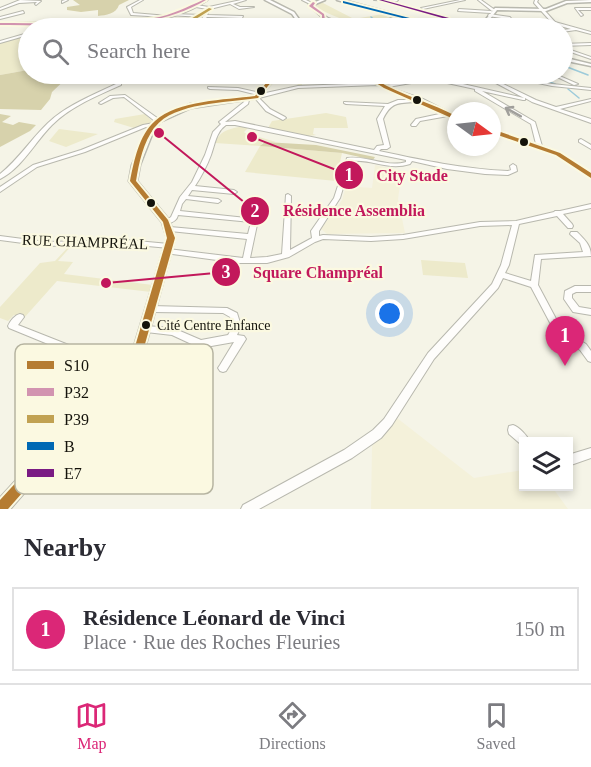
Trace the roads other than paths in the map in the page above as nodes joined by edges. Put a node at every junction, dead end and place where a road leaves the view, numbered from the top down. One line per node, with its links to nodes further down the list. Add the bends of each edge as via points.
1 (67, 0): 20 (street)
2 (142, 0): 35 (street, via 129,7 132,14)
3 (205, 0): 24 (main road)
4 (245, 0): 21 (street)
5 (267, 0): 41 (main road)
6 (303, 0): 23 (street)
7 (322, 0): 23 (main road)
8 (375, 0): 9 (street)
9 (387, 0): 10 (street)
10 (397, 0)
11 (464, 0): 28 (street)
12 (479, 0): 33 (street)
13 (527, 0): 18 (street)
14 (578, 0): 19 (main road); 26 (street); 31 (main road)
15 (6, 1): 16 (street)
16 (21, 1): 22 (street, via 40,1); 29 (street)
17 (342, 1): 37 (main road)
18 (536, 1): 31 (street)
19 (591, 1)
20 (63, 2)
21 (230, 3): 25 (street, via 239,8); 27 (street)
22 (36, 4)
23 (313, 4): 42 (main road)
24 (197, 6): 27 (street); 35 (main road)
25 (252, 7)
26 (591, 7): 34 (street, via 574,9)
27 (209, 8): 36 (street)
28 (423, 8)
29 (0, 9)
30 (459, 10): 33 (street)
31 (543, 10): 33 (main road, via 505,8); 46 (street)
32 (22, 12): 38 (street)
33 (491, 12): 44 (main road); 45 (street)
34 (581, 15)
35 (168, 16): 36 (street); 39 (main road)
36 (205, 16): 40 (street)
37 (395, 17): 43 (main road)
38 (0, 18)
39 (158, 18)
40 (238, 18)
41 (296, 18)
42 (325, 18)
43 (399, 18)
44 (487, 18)
45 (509, 18)
46 (550, 18)
47 (0, 24): 48 (main road)
48 (18, 24)
49 (573, 28): 51 (street)
50 (573, 29): 51 (street)
51 (576, 29): 52 (street)
52 (591, 33)
53 (0, 35): 54 (street)
54 (18, 35)
55 (18, 36): 56 (street)
56 (0, 42)
57 (591, 44): 58 (street)
58 (573, 46)
59 (573, 51): 60 (street)
60 (591, 58)
61 (573, 61): 62 (main road)
62 (591, 66)
63 (573, 83): 71 (street)
64 (119, 84): 75 (street)
65 (268, 84): 76 (main road)
66 (395, 84): 70 (street)
67 (456, 84): 73 (street)
68 (501, 84): 80 (street)
69 (547, 84): 71 (street)
70 (381, 85): 76 (street, via 298,87); 79 (street)
71 (577, 85): 74 (street)
72 (210, 88): 76 (street, via 238,89)
73 (473, 88): 80 (street); 95 (street, one-way to 73, via 532,123)
74 (591, 89)
75 (100, 93): 77 (street); 101 (street, via 55,120)
76 (258, 96): 78 (main road); 88 (street, via 268,110)
77 (112, 97): 82 (street); 90 (street, via 130,97)
78 (247, 99): 90 (main road, via 190,106); 91 (street)
79 (420, 100): 84 (street); 86 (street)
80 (534, 100): 85 (street)
81 (591, 100): 85 (street)
82 (100, 103)
83 (346, 103): 84 (street)
84 (387, 105): 97 (street, via 380,119 387,147)
85 (557, 108): 89 (street)
86 (447, 113)
87 (447, 114): 92 (street, via 418,120)
88 (283, 118)
89 (591, 121)
90 (156, 123): 103 (street, via 35,166); 112 (main road, via 136,165 133,181)
91 (228, 123): 97 (street); 102 (street, via 216,135)
92 (414, 125)
93 (501, 134): 95 (street)
94 (581, 141): 96 (street)
95 (539, 146): 100 (street)
96 (591, 147)
97 (375, 152): 98 (street)
98 (410, 159): 99 (street, via 485,172 512,172); 117 (street, via 400,166 349,159 337,198 315,231)
99 (513, 166)
100 (591, 176)
101 (0, 177)
102 (191, 188): 104 (street); 106 (street)
103 (0, 190)
104 (234, 192)
105 (288, 196): 119 (street)
106 (183, 198): 107 (street); 110 (street)
107 (218, 201)
108 (591, 206): 109 (street)
109 (557, 212): 111 (street); 113 (street)
110 (176, 213): 112 (street); 115 (street, via 255,219)
111 (516, 223): 117 (street, via 480,224 403,237); 121 (street)
112 (168, 226): 115 (street); 118 (main road)
113 (570, 226)
114 (574, 234): 122 (street, via 588,254 538,257)
115 (251, 237): 120 (street)
116 (0, 238): 118 (street, RUE CHAMPRÉAL, via 46,244 126,242)
117 (316, 238): 119 (street)
118 (169, 249): 120 (street, RUE CHAMPRÉAL, via 210,259); 124 (main road)
119 (286, 255): 120 (street, RUE CHAMPRÉAL)
120 (246, 260)
121 (501, 274): 122 (street); 139 (street, via 495,286 430,356 377,434)
122 (534, 285): 131 (street, via 560,332)
123 (591, 290): 125 (street, via 575,289 568,293 568,299 576,310)
124 (152, 309): 127 (main road); 128 (street, via 230,312 237,319)
125 (591, 312)
126 (20, 317): 129 (street, via 12,326)
127 (146, 329): 128 (street, via 173,333 200,344); 130 (main road)
128 (231, 338): 132 (street, via 241,339)
129 (57, 344)
130 (141, 344)
131 (590, 355)
132 (224, 368)
133 (513, 430): 134 (street)
134 (521, 437)
135 (591, 453): 136 (street)
136 (573, 459)
137 (15, 492): 138 (main road)
138 (0, 509)
139 (247, 509)

